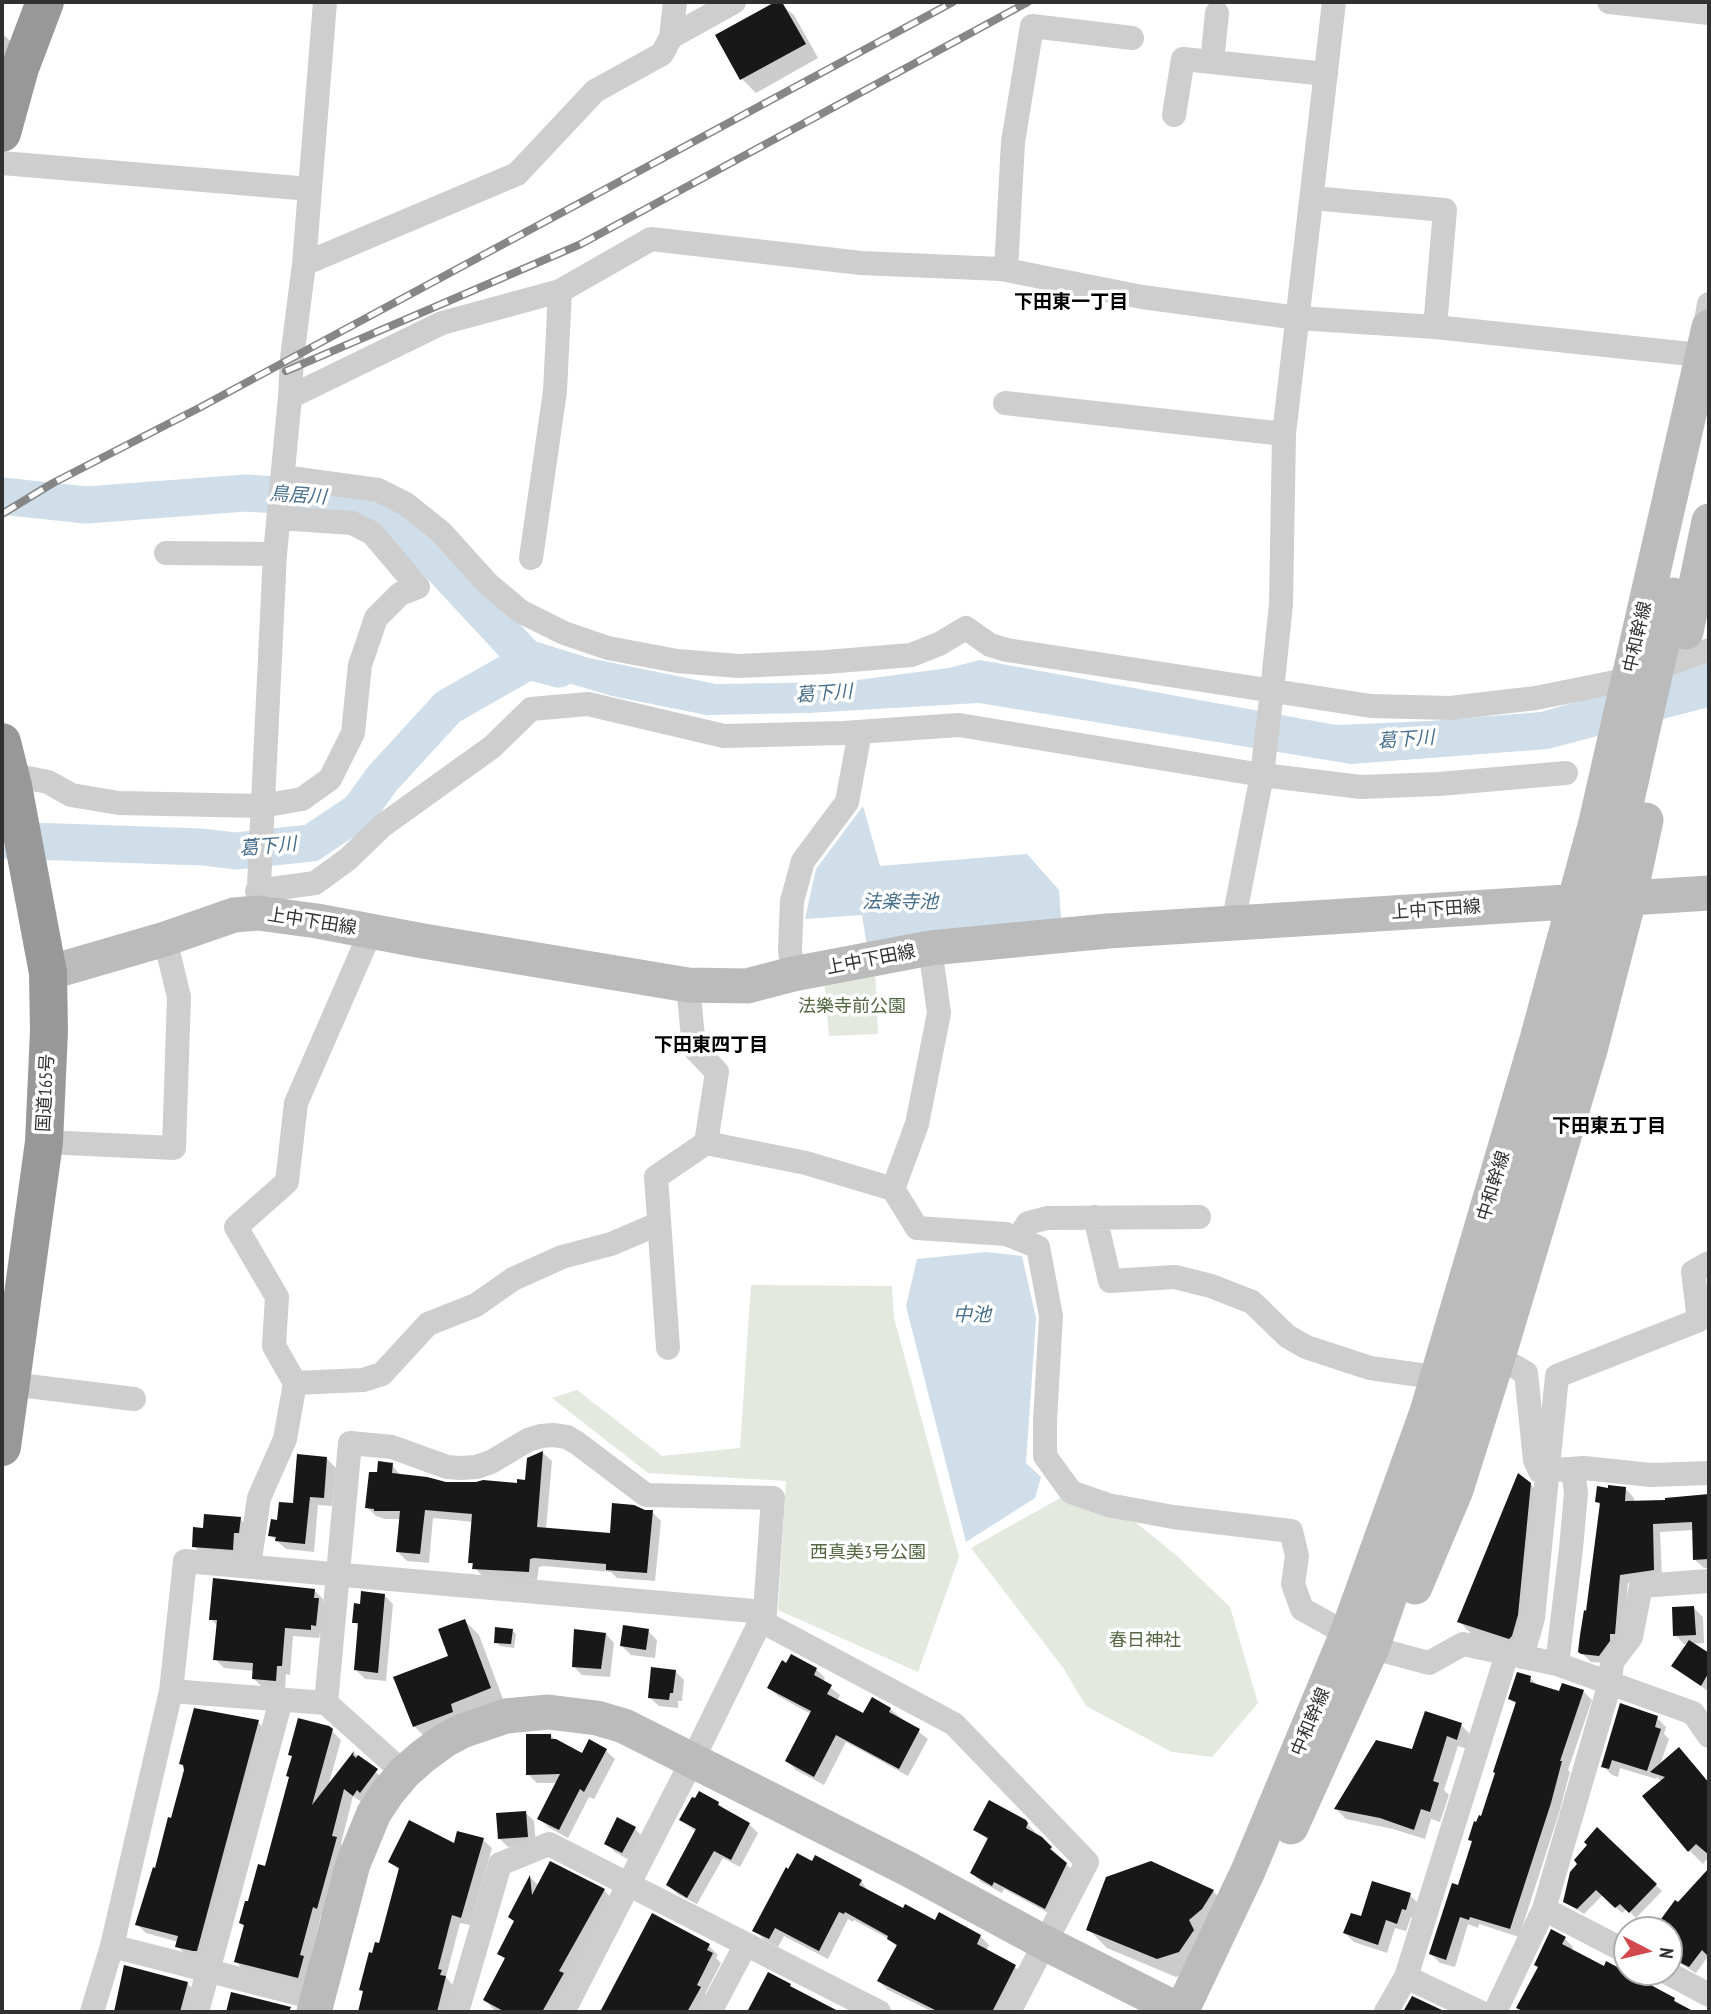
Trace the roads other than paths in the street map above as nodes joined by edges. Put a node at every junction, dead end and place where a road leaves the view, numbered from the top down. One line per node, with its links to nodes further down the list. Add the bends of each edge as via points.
1 (45, 2): 14 (highway)
2 (325, 2): 16 (street)
3 (675, 2): 9 (street)
4 (734, 2): 9 (street)
5 (1334, 2): 12 (street)
6 (1609, 2): 8 (street)
7 (1217, 13): 11 (street)
8 (1709, 13)
9 (671, 37): 18 (street, via 662,54 595,91 517,174)
10 (1132, 38): 19 (street, via 1032,26 1013,142)
11 (1212, 62): 12 (street); 13 (street, via 1183,59)
12 (1326, 74): 17 (street)
13 (1174, 115)
14 (2, 133)
15 (2, 163): 16 (street)
16 (310, 189): 18 (street)
17 (1311, 198): 22 (street); 23 (street, via 1445,210)
18 (304, 264): 25 (street)
19 (1006, 270): 20 (street, via 860,262 651,239); 22 (street, via 1142,296)
20 (560, 291): 25 (street, via 442,323); 34 (street, via 555,391)
21 (1709, 304): 24 (street)
22 (1298, 318): 23 (street); 28 (street)
23 (1435, 327): 24 (street)
24 (1706, 335): 36 (main road); 68 (main road, 中和幹線, via 1596,822)
25 (290, 397): 29 (street)
26 (1004, 403): 28 (street)
27 (1709, 431): 68 (main road, 中和幹線, via 1620,831 1563,1052)
28 (1284, 434): 37 (street, via 1281,604)
29 (283, 477): 30 (street); 37 (street, via 378,490 406,504 441,532 488,584 520,611 564,634 608,648 738,666 826,663 911,655 966,628 990,645 1007,650)
30 (279, 518): 33 (street); 42 (street, via 352,523 372,533 418,587 400,594 376,618 360,665 353,733 330,779 302,799)
31 (1709, 521): 35 (main road)
32 (166, 553): 33 (street)
33 (275, 554): 42 (street)
34 (531, 558)
35 (1694, 656): 36 (street); 44 (main road, via 1656,774)
36 (1615, 682): 37 (street, via 1536,698 1450,708 1371,706); 40 (main road)
37 (1272, 691): 41 (street)
38 (860, 732): 41 (street, via 959,725); 45 (street, via 724,736 588,704 531,709 492,747 382,826 315,883); 52 (street, via 847,802 803,861 792,901)
39 (6, 769): 42 (street, via 48,782 71,795 119,803); 51 (highway, 国道165号)
40 (1580, 771): 41 (street, via 1361,787); 46 (main road)
41 (1262, 775): 47 (street)
42 (262, 806): 45 (street)
43 (1709, 893): 44 (main road, 上中下田線)
44 (1629, 899): 46 (main road, 上中下田線); 63 (main road, via 1590,1050)
45 (258, 902): 48 (main road, 上中下田線); 49 (main road, 上中下田線)
46 (1562, 902): 47 (main road, 上中下田線); 64 (main road)
47 (1233, 923): 50 (main road, 上中下田線)
48 (372, 931): 53 (main road, 上中下田線); 65 (street, via 296,1103 287,1182 236,1227 277,1297 274,1346)
49 (165, 939): 51 (main road, 上中下田線); 54 (street, via 179,997 174,1148)
50 (930, 948): 52 (main road, 上中下田線); 56 (street, via 939,1013 917,1124)
51 (48, 972): 54 (highway, 国道165号)
52 (793, 974): 53 (main road, 上中下田線, via 747,986)
53 (688, 985): 55 (street, via 694,1048 717,1072)
54 (44, 1142): 66 (highway, 国道165号)
55 (706, 1143): 56 (street, via 806,1163); 59 (street, via 656,1177)
56 (894, 1189): 60 (street, via 917,1228)
57 (1095, 1217): 58 (street); 60 (street, via 1028,1223); 64 (street, via 1110,1281 1175,1277 1210,1286 1252,1302 1287,1336 1306,1347 1370,1367)
58 (1199, 1217)
59 (658, 1224): 62 (street); 65 (street, via 611,1244 562,1257 513,1279 476,1305 428,1324 382,1374 363,1380)
60 (1018, 1238): 76 (street, via 1038,1247 1051,1316 1045,1457 1071,1492 1108,1506 1147,1513 1291,1531 1297,1556 1293,1584 1302,1609)
61 (1709, 1264): 70 (street, via 1693,1272 1699,1320 1557,1376)
62 (668, 1348)
63 (1498, 1357): 70 (street, via 1526,1373 1540,1471); 76 (main road, via 1456,1490)
64 (1420, 1375): 76 (main road, via 1375,1507)
65 (295, 1383): 72 (street, via 285,1439 259,1498)
66 (11, 1384): 67 (street); 69 (highway, 国道165号)
67 (134, 1399)
68 (1439, 1415): 76 (main road, 中和幹線)
69 (2, 1447)
70 (1561, 1471): 71 (street); 77 (street, via 1533,1618); 78 (street, via 1576,1493)
71 (1709, 1473)
72 (249, 1566): 73 (street); 80 (street, via 185,1560)
73 (337, 1575): 75 (street); 75 (street, via 350,1443 392,1447 460,1468 491,1462 528,1440 553,1435 577,1443 646,1495 773,1499); 82 (street)
74 (1709, 1581): 79 (street, via 1641,1586 1631,1637 1612,1662)
75 (763, 1616): 84 (street); 88 (street, via 954,1724 1087,1862)
76 (1359, 1638): 77 (street, via 1429,1663 1463,1644); 104 (main road, via 1289,1731 1276,1803); 105 (main road, 中和幹線, via 1345,1750 1310,1785)
77 (1515, 1656): 78 (street); 93 (street)
78 (1557, 1664): 79 (street)
79 (1610, 1683): 83 (street, via 1693,1713); 87 (street)
80 (171, 1691): 81 (street); 91 (street)
81 (281, 1700): 82 (street); 92 (street)
82 (326, 1703): 85 (street)
83 (1709, 1736)
84 (693, 1759): 85 (main road, via 597,1717 548,1712 484,1722 445,1740); 86 (street); 88 (main road)
85 (404, 1773): 96 (main road, via 362,1837)
86 (629, 1883): 89 (street); 100 (street, via 549,1844 500,1864); 101 (street)
87 (1545, 1909): 90 (street); 108 (street)
88 (1045, 1943): 103 (street); 104 (main road)
89 (746, 1944): 97 (street); 102 (street)
90 (1613, 1945)
91 (112, 1946): 92 (street); 98 (street)
92 (208, 1971): 96 (street); 99 (street)
93 (1406, 1977): 106 (street); 107 (street)
94 (1683, 1981): 95 (street)
95 (1709, 1995)
96 (316, 2006)
97 (867, 2009)
98 (92, 2012)
99 (197, 2012)
100 (457, 2012)
101 (562, 2012)
102 (710, 2012)
103 (1010, 2012)
104 (1182, 2012)
105 (1203, 2012)
106 (1386, 2012)
107 (1480, 2012)
108 (1495, 2012)

